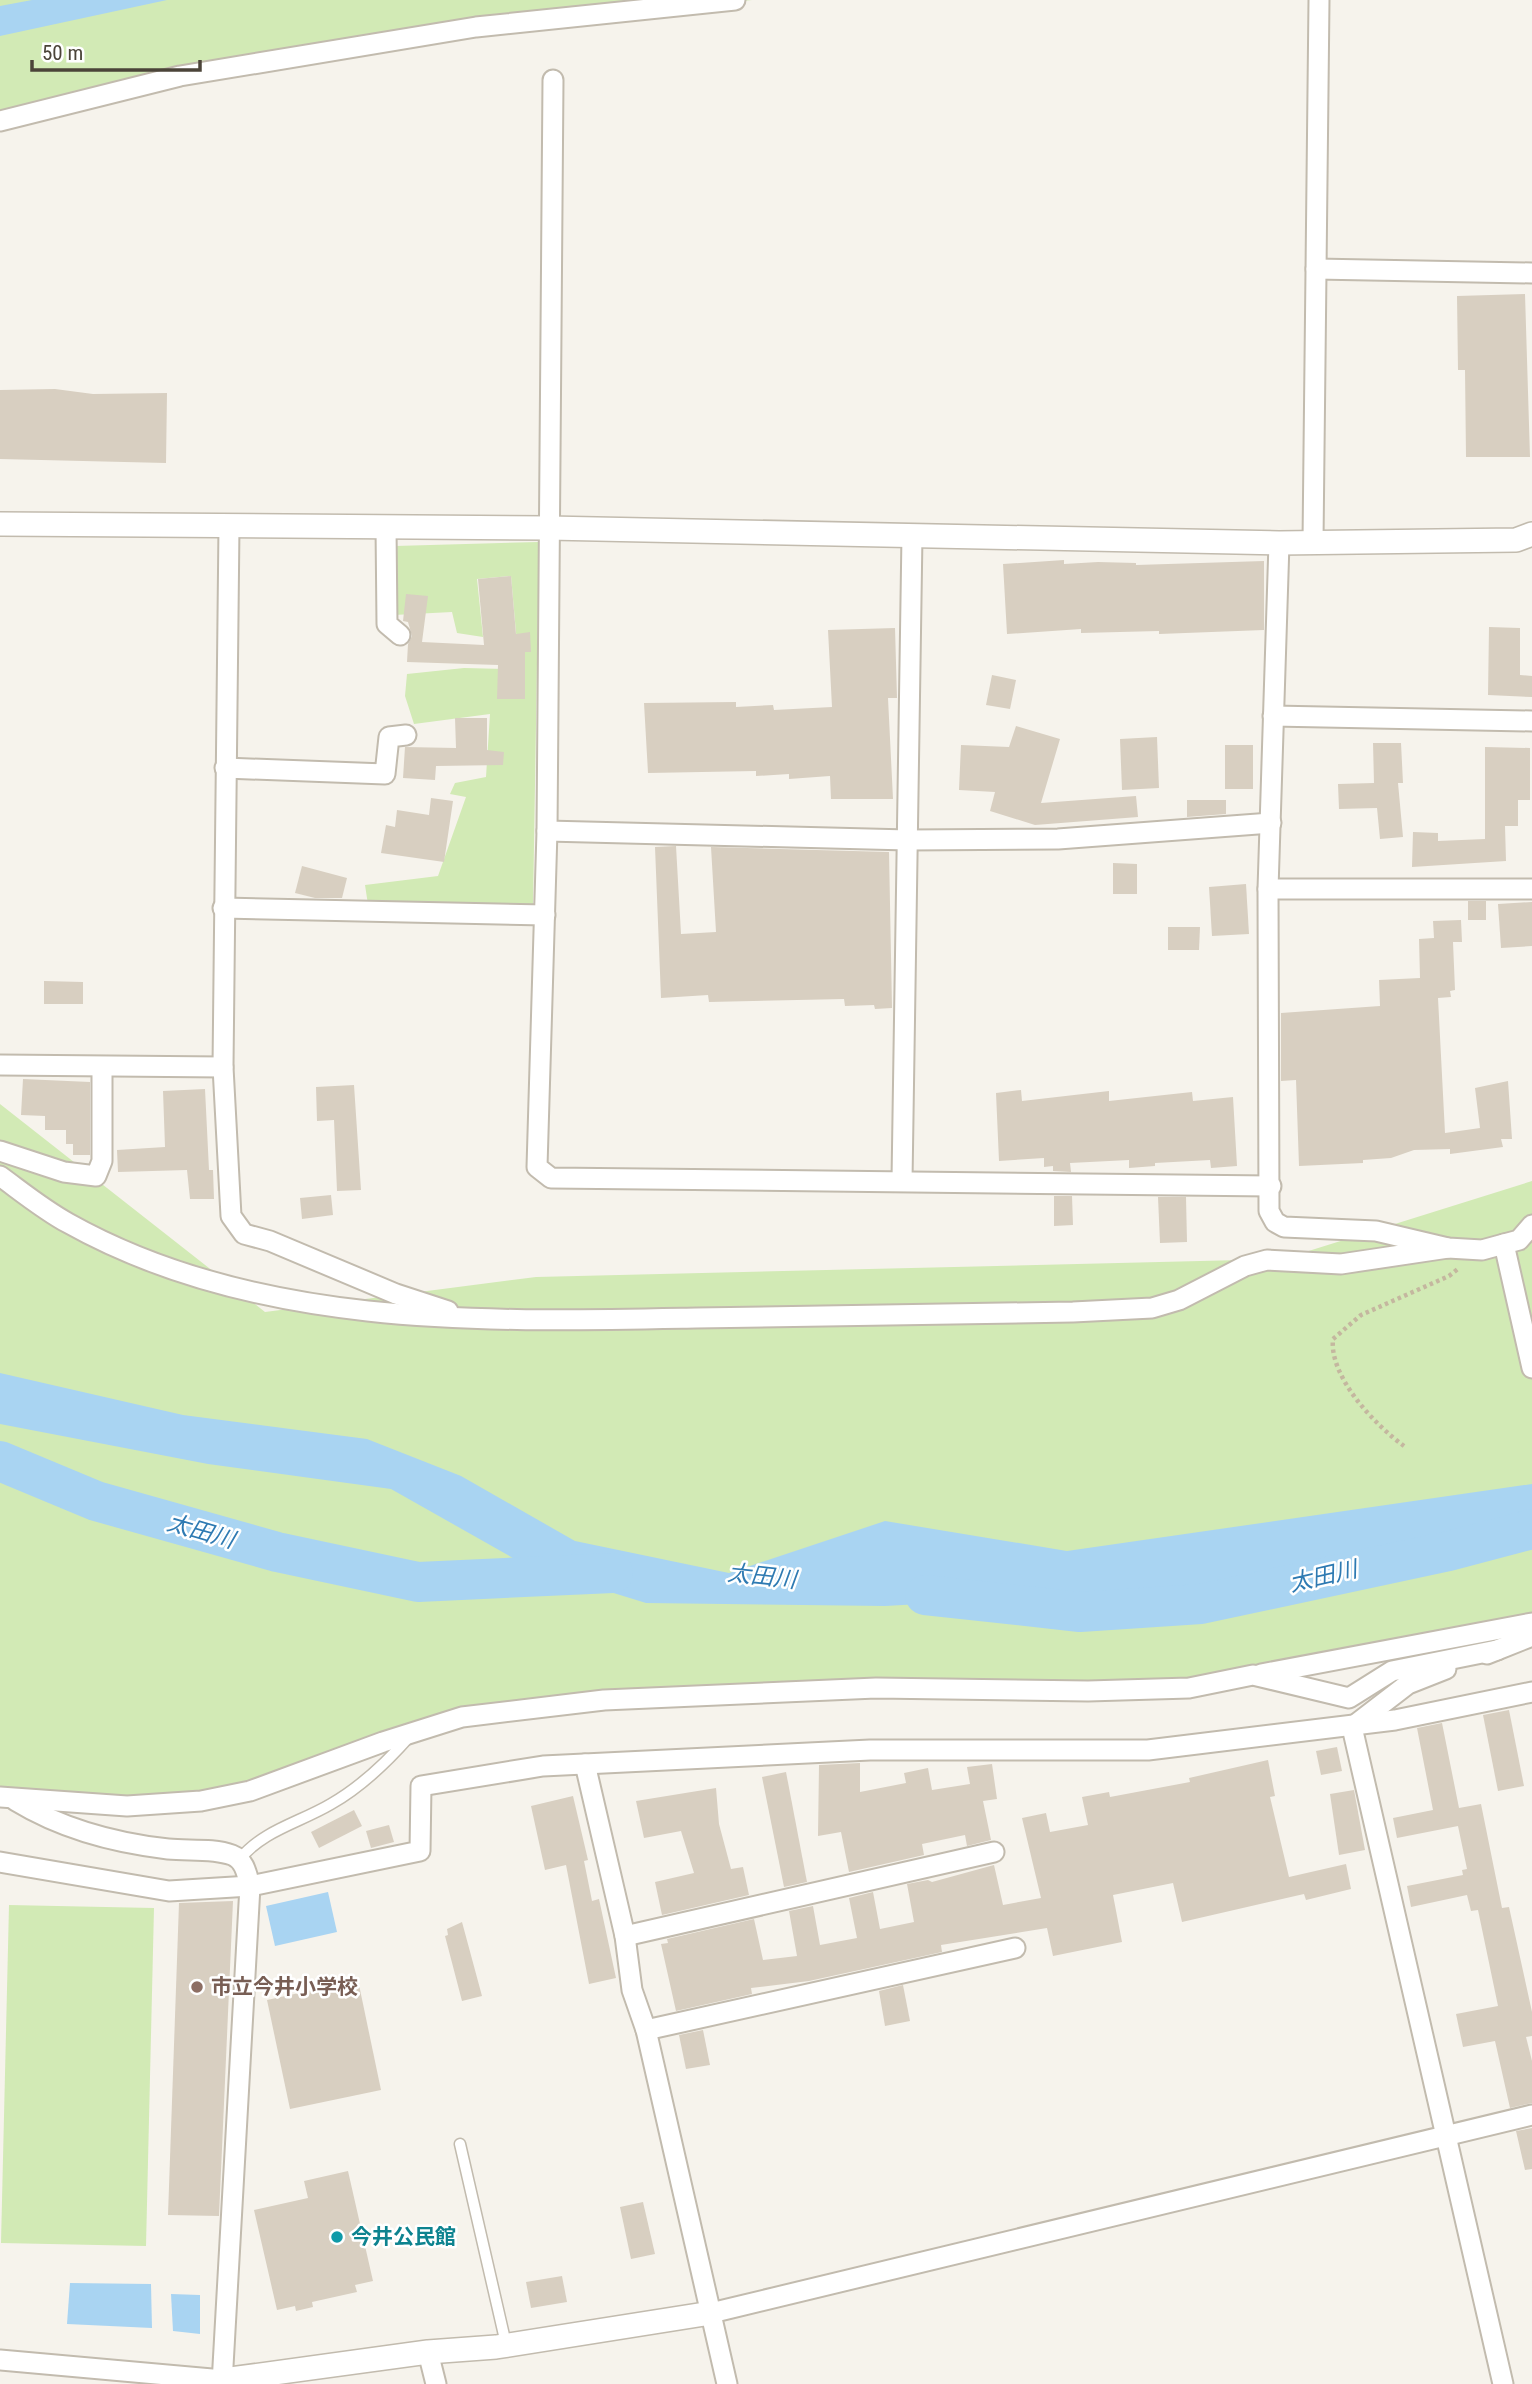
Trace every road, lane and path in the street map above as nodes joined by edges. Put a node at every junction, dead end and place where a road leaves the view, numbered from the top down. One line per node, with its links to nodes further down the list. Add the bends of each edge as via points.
1 (735, 0): 4 (street, via 476,27 180,76)
2 (1319, 0): 5 (street)
3 (553, 80): 10 (street)
4 (0, 121)
5 (1316, 269): 6 (street); 13 (street)
6 (1532, 273)
7 (0, 524): 8 (street)
8 (229, 526): 9 (street); 19 (street)
9 (386, 527): 10 (street); 15 (street, via 387,624)
10 (549, 528): 12 (street); 21 (street)
11 (1532, 534): 13 (street, via 1516,540)
12 (912, 535): 14 (street); 22 (street)
13 (1313, 542): 14 (street)
14 (1279, 543): 16 (street)
15 (400, 635)
16 (1273, 716): 17 (street); 20 (street)
17 (1532, 721)
18 (406, 735): 19 (street, via 390,737 385,774)
19 (225, 768): 25 (street)
20 (1271, 823): 22 (street, via 1058,839); 23 (street)
21 (547, 831): 22 (street); 26 (street)
22 (908, 840): 32 (street)
23 (1268, 889): 24 (street); 33 (street)
24 (1532, 889)
25 (223, 908): 26 (street); 28 (street)
26 (545, 915): 32 (street, via 537,1167 551,1178)
27 (0, 1065): 29 (street)
28 (223, 1067): 29 (street); 37 (street, via 231,1216 244,1234 396,1294 446,1308)
29 (102, 1068): 30 (street, via 102,1161 96,1176 64,1172)
30 (0, 1152)
31 (0, 1176): 37 (street, via 68,1223 160,1265 243,1289 356,1311)
32 (902, 1181): 33 (street)
33 (1271, 1186): 35 (street, via 1269,1211 1284,1227 1376,1231)
34 (1519, 1241): 36 (street); 38 (street)
35 (1448, 1248): 36 (street); 37 (street, via 1351,1263 1267,1260 1152,1308 519,1321)
36 (1482, 1250): 39 (path, via 1449,1276 1362,1314 1333,1339 1332,1352 1348,1391)
37 (454, 1316)
38 (1532, 1368)
39 (1404, 1446)
40 (1532, 1623): 43 (street)
41 (1532, 1636): 42 (street)
42 (1497, 1650): 43 (street, via 1392,1671 1349,1698); 45 (street, via 1408,1684)
43 (1253, 1675): 46 (street, via 1189,1688 876,1688 604,1700 462,1717)
44 (1532, 1692): 45 (street)
45 (1352, 1727): 47 (street, via 1148,1750 870,1750); 57 (street)
46 (415, 1732): 48 (street, via 250,1791 201,1801 127,1806); 50 (lane, via 383,1766 352,1789 262,1837)
47 (585, 1764): 52 (street, via 543,1766 421,1786 420,1851); 53 (street)
48 (4, 1800): 50 (street, via 126,1844 216,1852)
49 (993, 1852): 53 (street)
50 (239, 1860): 52 (street)
51 (0, 1862): 52 (street, via 169,1891)
52 (250, 1886): 63 (street)
53 (625, 1937): 55 (street, via 632,1990)
54 (1015, 1948): 55 (street)
55 (646, 2031): 59 (street)
56 (1532, 2115): 57 (street)
57 (1445, 2135): 59 (street); 66 (street)
58 (460, 2144): 60 (lane)
59 (711, 2313): 60 (street); 65 (street)
60 (506, 2345): 61 (street)
61 (428, 2352): 63 (street); 64 (street)
62 (0, 2360): 63 (street)
63 (222, 2382)
64 (436, 2384)
65 (727, 2384)
66 (1503, 2384)

